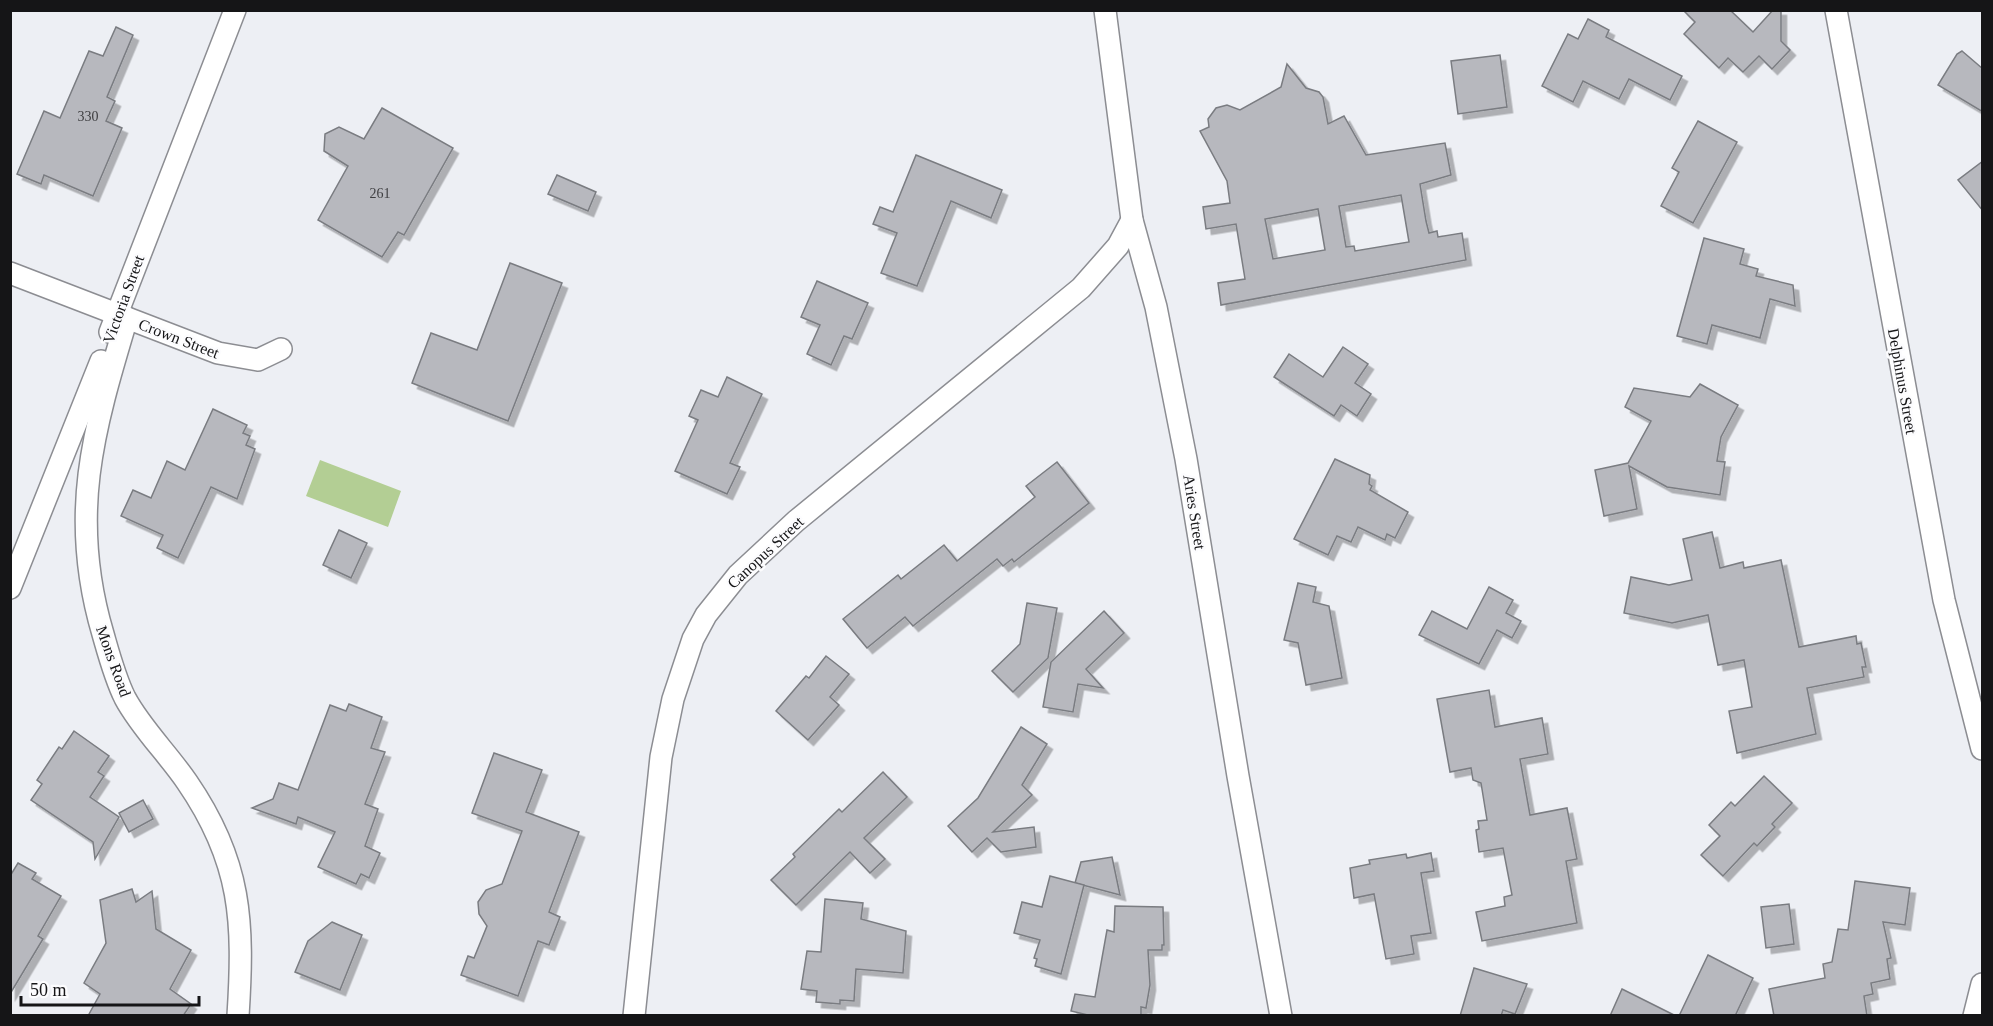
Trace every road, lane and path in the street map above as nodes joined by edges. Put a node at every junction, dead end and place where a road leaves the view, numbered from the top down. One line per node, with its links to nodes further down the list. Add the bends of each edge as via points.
1 (235, 10): 6 (street, Victoria Street)
2 (1105, 10): 4 (street, Aries Street)
3 (1836, 10): 9 (street, Delphinus Street, via 1944,600)
4 (1132, 220): 12 (street, Canopus Street, via 1118,246 1081,288 796,522 738,575 706,615 693,639 673,699 661,757); 13 (street, Aries Street, via 1156,307 1186,459)
5 (10, 273): 6 (street, Crown Street)
6 (121, 316): 7 (street, Crown Street, via 234,358 258,360); 8 (street, Victoria Street); 11 (street, Mons Road, via 86,489 85,554 96,612 126,699 188,783 226,855 239,912)
7 (281, 349)
8 (10, 588)
9 (1983, 749)
10 (1983, 984): 14 (street)
11 (238, 1016)
12 (634, 1016)
13 (1281, 1016)
14 (1974, 1016)

